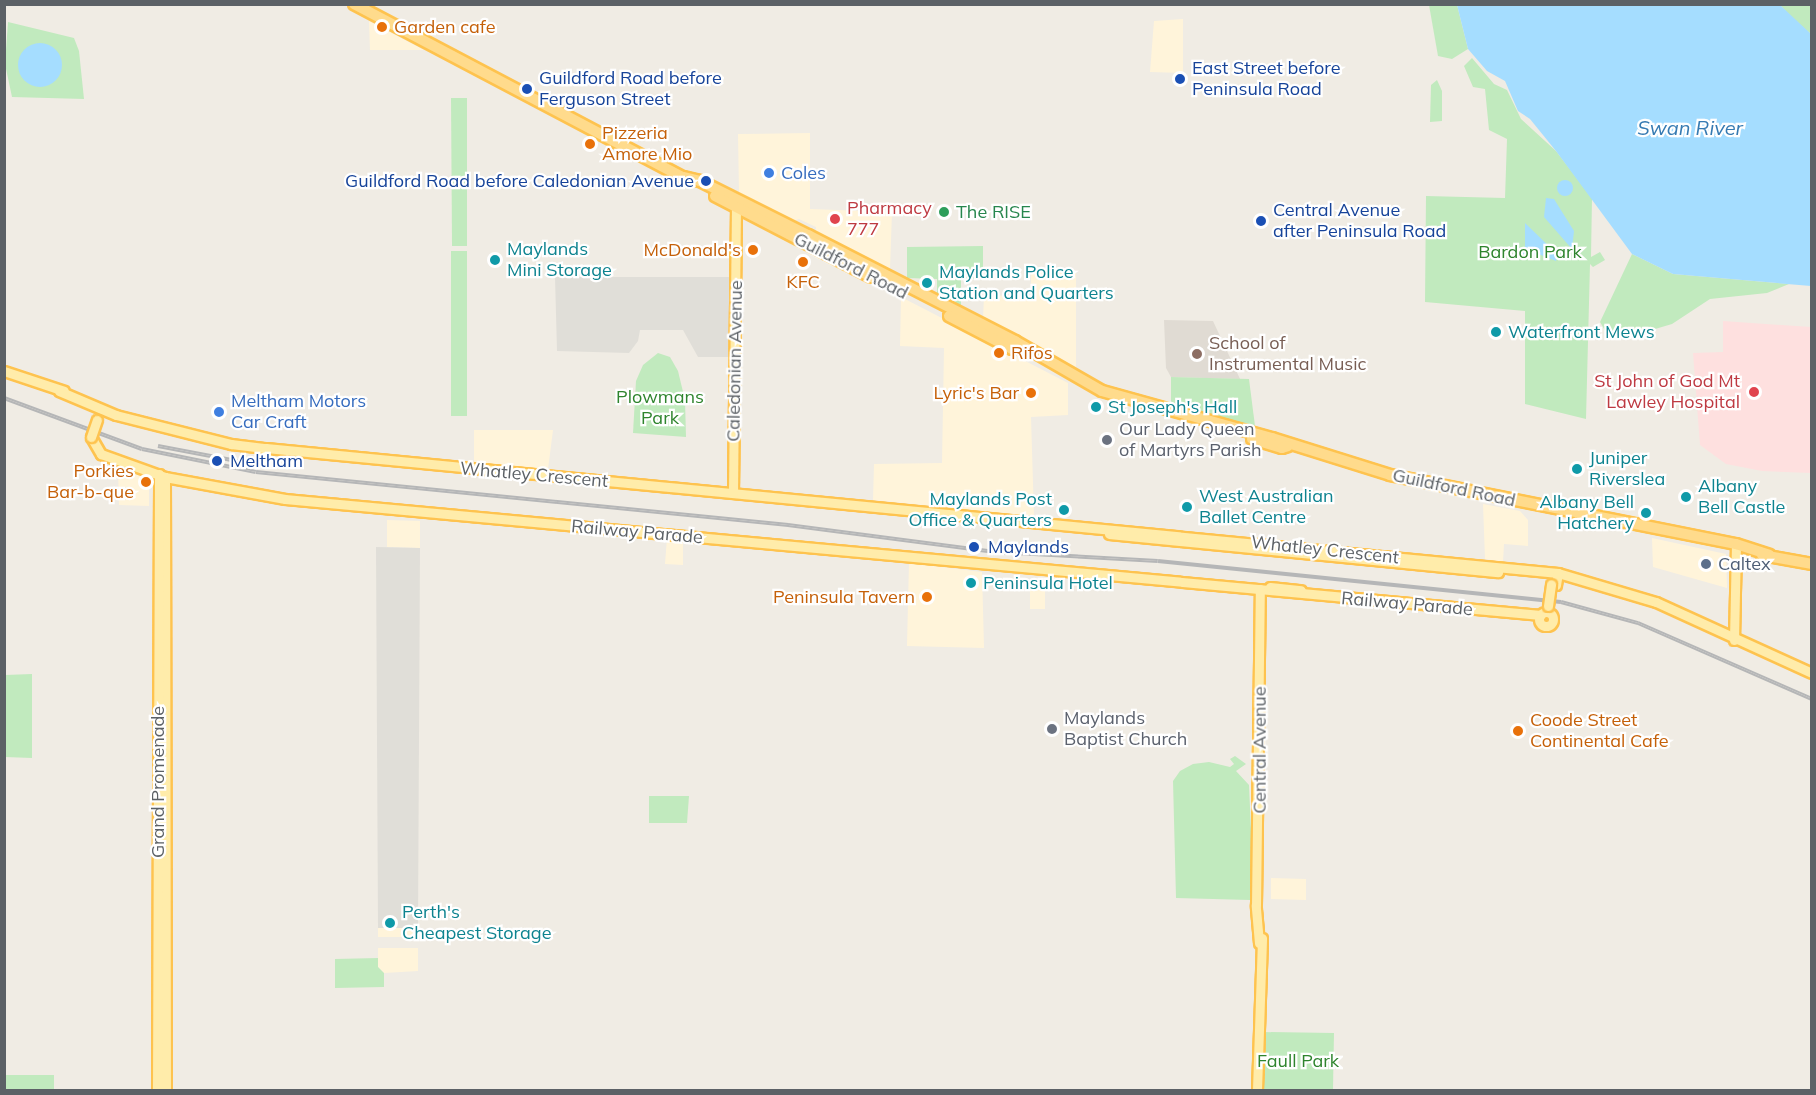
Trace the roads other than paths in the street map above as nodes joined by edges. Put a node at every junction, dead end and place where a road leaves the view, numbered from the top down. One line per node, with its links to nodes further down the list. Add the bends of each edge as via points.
1 (354, 4): 2 (highway, Guildford Road)
2 (739, 204): 6 (main road, Caledonian Avenue); 7 (highway, Guildford Road, via 1015,341 1102,391 1282,448 1289,446 1390,475)
3 (4, 370): 4 (main road, Whatley Crescent)
4 (100, 412): 5 (main road, Railway Parade, bridge, via 91,437 101,454); 6 (main road, Whatley Crescent, via 231,444)
5 (162, 475): 10 (main road, Railway Parade, via 285,499); 13 (main road, Grand Promenade); 14 (main road, Grand Promenade)
6 (733, 493): 9 (main road, Whatley Crescent)
7 (1735, 547): 8 (highway, Guildford Road); 11 (main road)
8 (1812, 564)
9 (1554, 579): 10 (main road, Railway Parade, bridge, via 1546,613 1503,613); 11 (main road, Whatley Crescent, via 1664,607)
10 (1262, 589): 15 (main road, Central Avenue, via 1262,891)
11 (1734, 640): 12 (main road, Whatley Crescent)
12 (1812, 673)
13 (157, 1090)
14 (166, 1090)
15 (1257, 1090)

